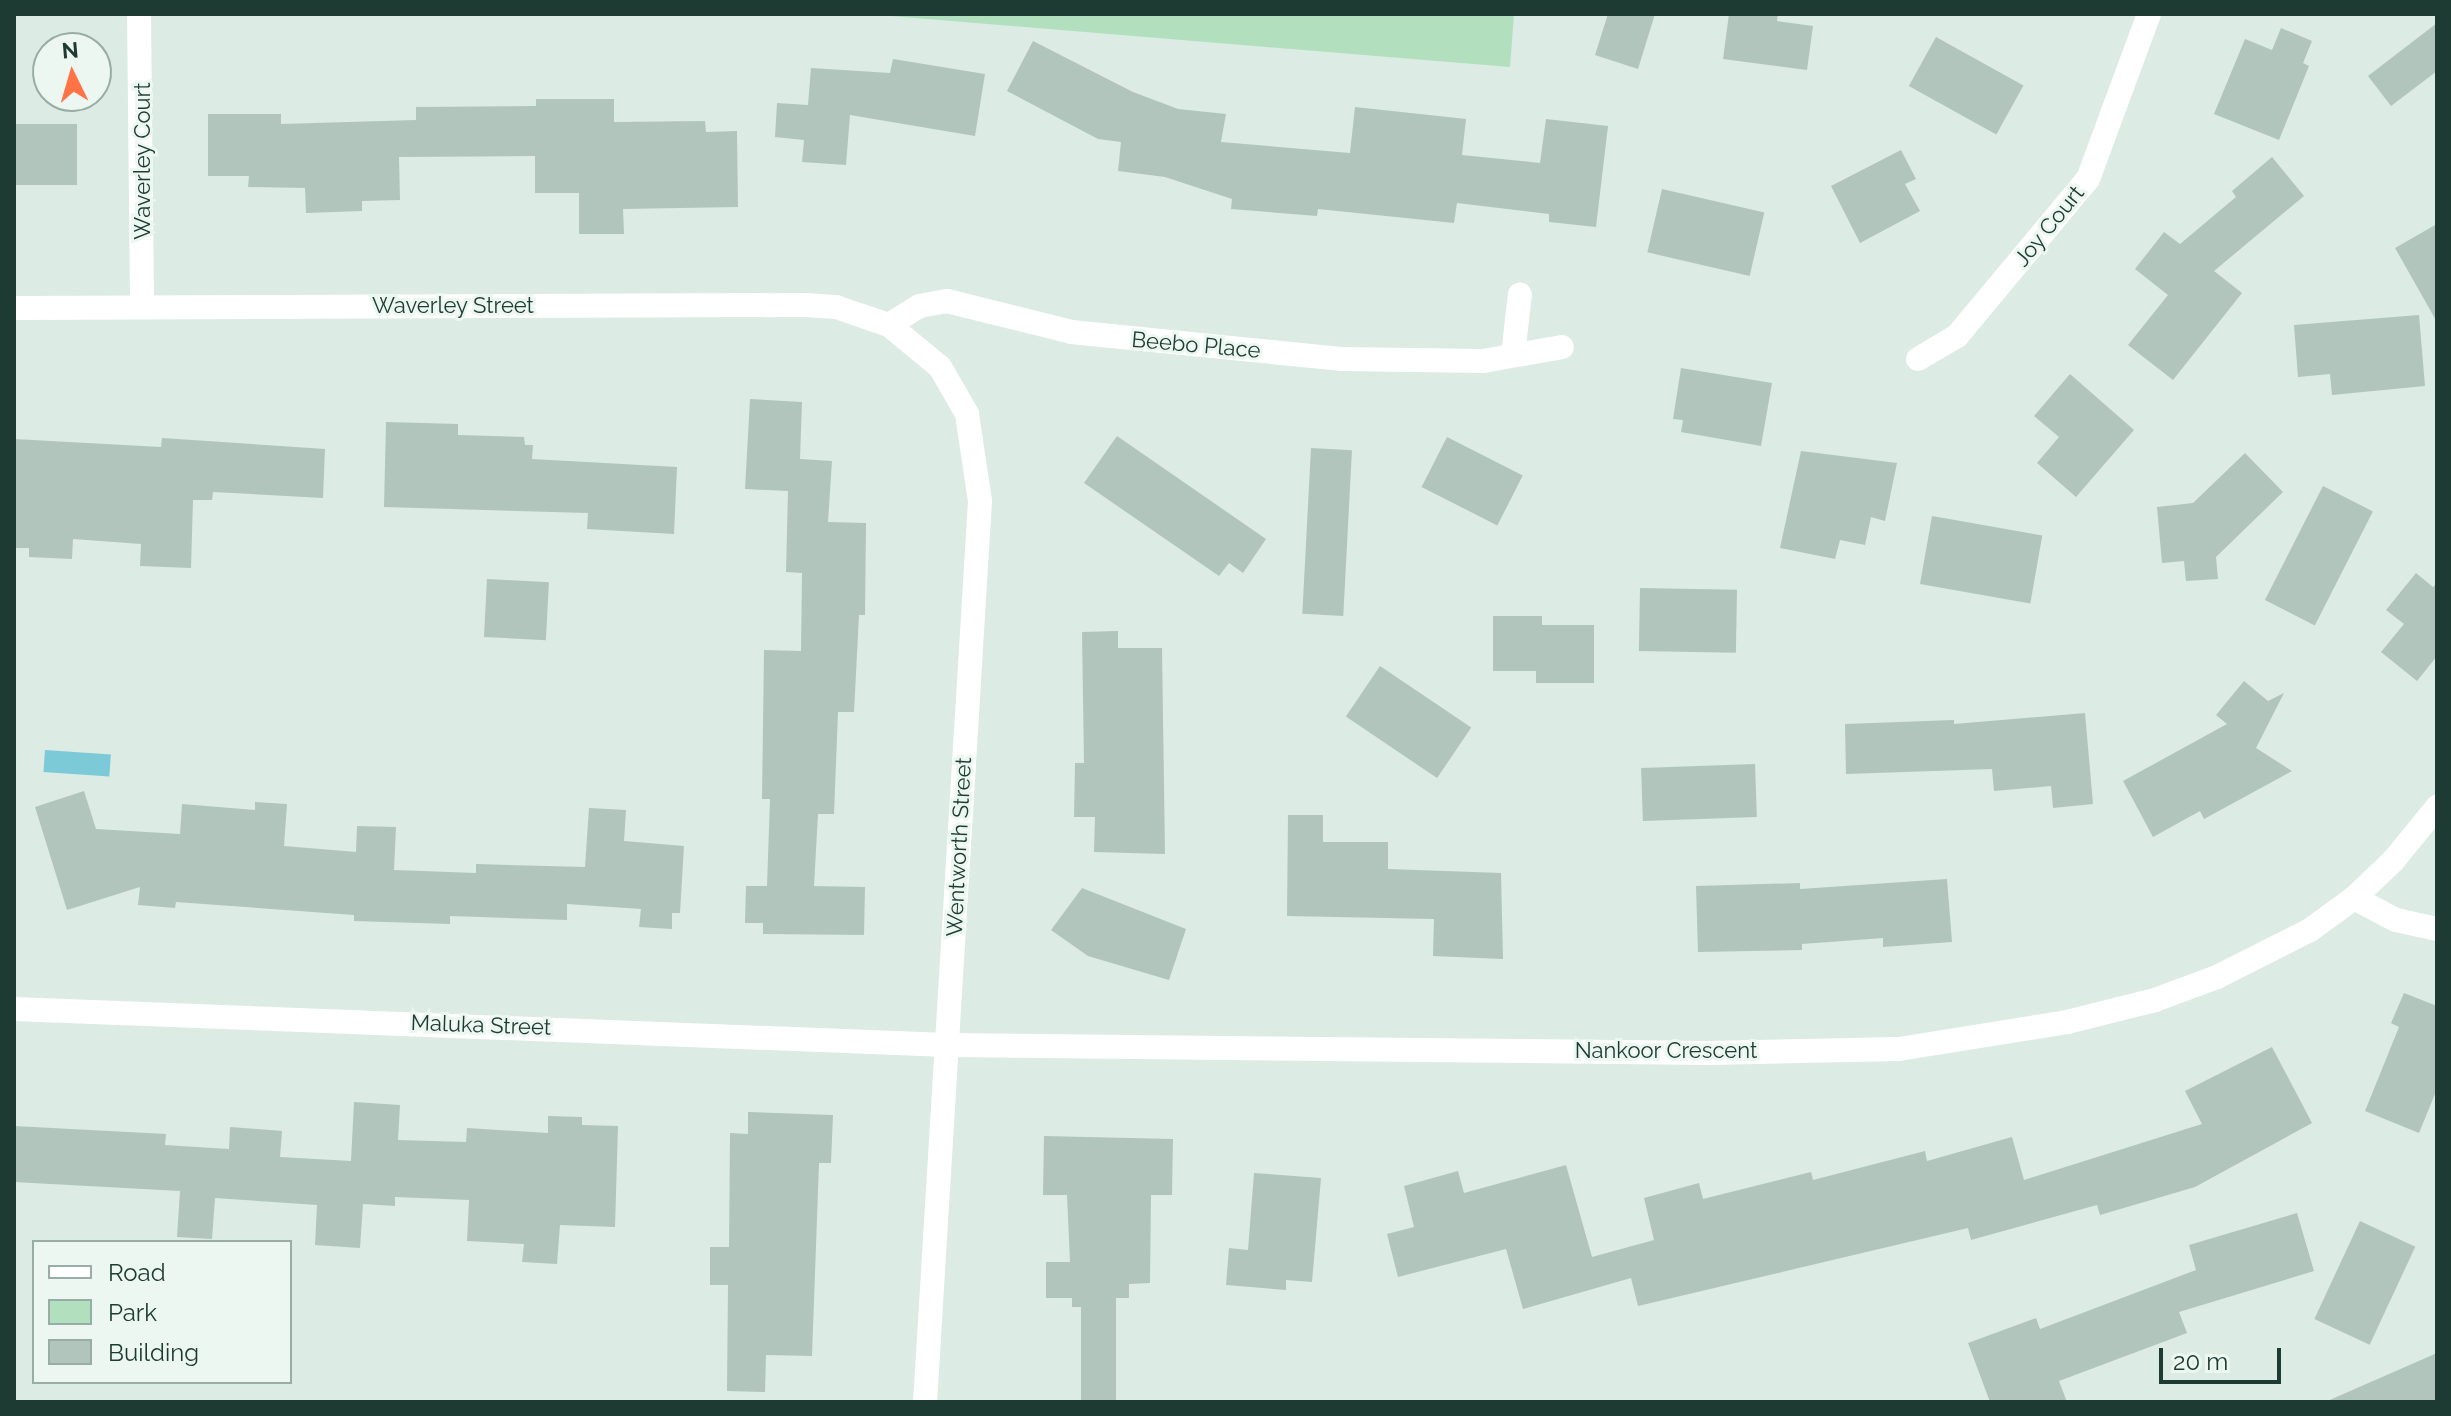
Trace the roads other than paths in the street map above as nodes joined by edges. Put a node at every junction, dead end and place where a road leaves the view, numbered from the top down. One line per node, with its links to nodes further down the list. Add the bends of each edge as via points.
1 (139, 14): 4 (street, Waverley Court)
2 (2149, 14): 9 (street, Joy Court, via 2088,179 1957,336)
3 (1520, 294): 8 (street)
4 (142, 307): 5 (street, Waverley Street); 6 (street, Waverley Street, via 806,305 836,307)
5 (14, 308)
6 (889, 325): 8 (street, Beebo Place, via 919,306 947,301 1034,327 1132,340 1341,359 1483,361); 14 (street, Wentworth Street, via 940,367 956,389 978,465)
7 (1562, 347): 8 (street, Beebo Place)
8 (1513, 355)
9 (1918, 359)
10 (2437, 807): 11 (street, Nankoor Crescent)
11 (2354, 898): 12 (street, via 2396,920); 14 (street, Nankoor Crescent, via 2266,955 2155,1000 1961,1042 1709,1053)
12 (2437, 929)
13 (14, 1009): 14 (street, Maluka Street)
14 (947, 1045): 15 (street, Wentworth Street)
15 (925, 1402)

